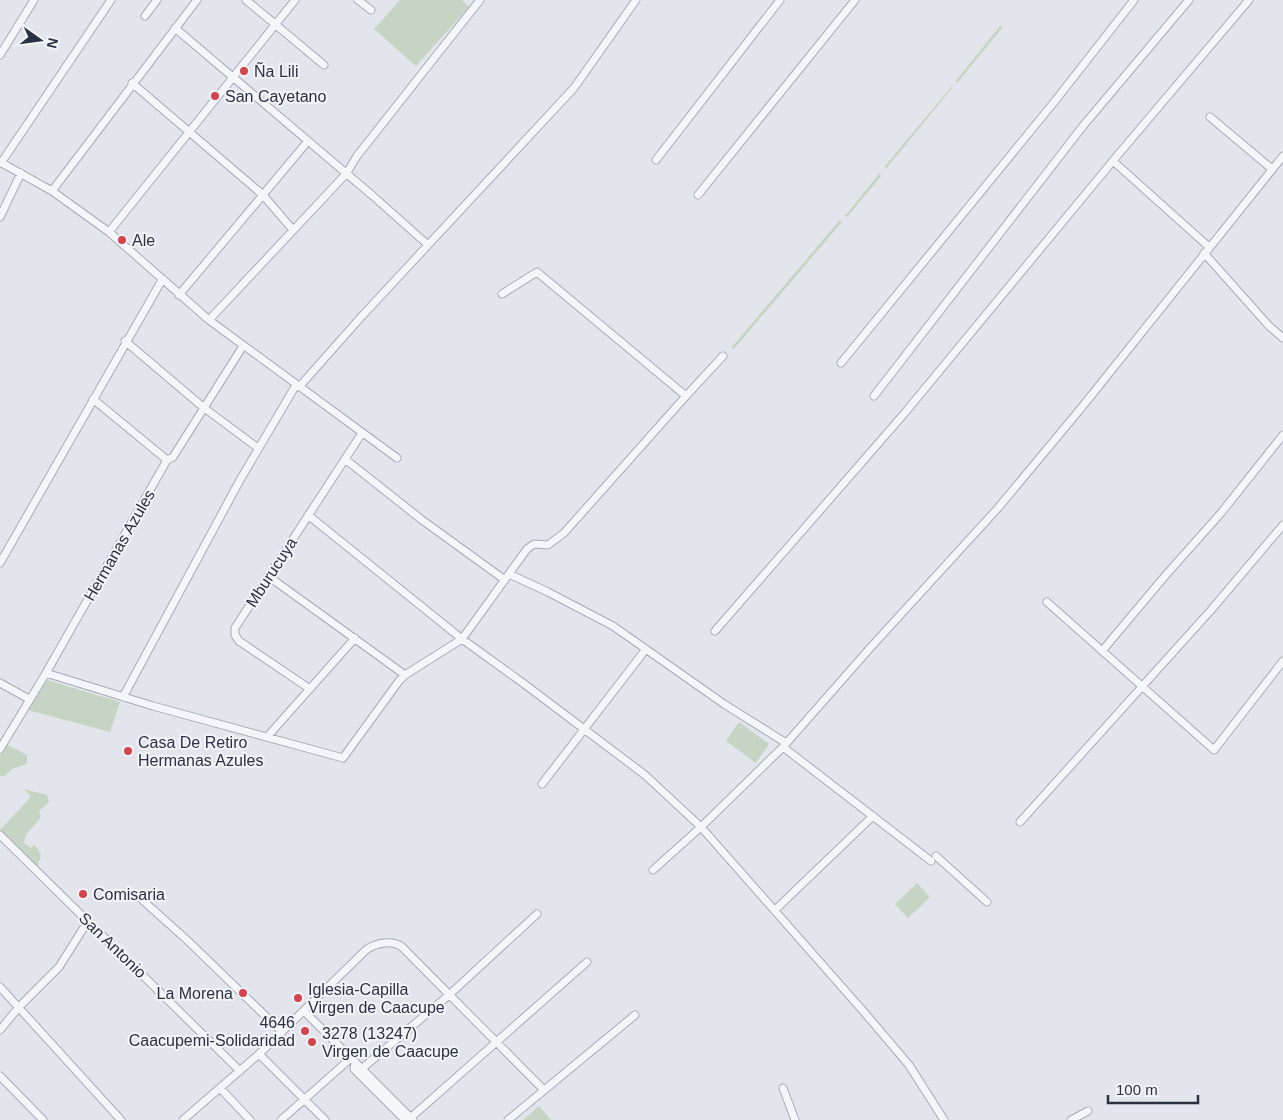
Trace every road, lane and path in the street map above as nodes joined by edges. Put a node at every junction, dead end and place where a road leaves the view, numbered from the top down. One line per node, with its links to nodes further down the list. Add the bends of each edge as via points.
1 (34, 0): 19 (street)
2 (111, 0): 29 (street)
3 (157, 0): 16 (street)
4 (196, 0): 18 (street)
5 (246, 0): 17 (street)
6 (295, 0): 17 (street)
7 (358, 0): 15 (street)
8 (480, 0): 32 (street)
9 (636, 0): 39 (street, via 574,88)
10 (780, 0): 27 (street)
11 (856, 0): 35 (street)
12 (1134, 0): 50 (street, via 1052,106)
13 (1189, 0): 53 (street, via 1083,126)
14 (1249, 0): 28 (street)
15 (371, 10)
16 (145, 16)
17 (276, 24): 20 (street); 21 (street)
18 (175, 28): 21 (street); 22 (street)
19 (0, 56)
20 (324, 64)
21 (233, 77): 24 (street); 25 (street)
22 (132, 83): 24 (street); 33 (street)
23 (1210, 117): 30 (street)
24 (189, 132): 34 (street); 38 (street)
25 (308, 141): 32 (street); 34 (street)
26 (1283, 156): 30 (street)
27 (656, 160)
28 (1113, 161): 40 (street); 68 (street, via 903,415)
29 (1, 163): 31 (street)
30 (1272, 169): 40 (street)
31 (21, 173): 33 (street); 36 (street)
32 (346, 174): 37 (street); 39 (street)
33 (52, 191): 38 (street)
34 (262, 195): 37 (street); 44 (street)
35 (698, 195)
36 (0, 217)
37 (293, 230): 45 (street)
38 (109, 232): 42 (street)
39 (428, 245): 51 (street)
40 (1209, 247): 41 (street)
41 (1204, 253): 46 (street); 83 (street, via 1017,486)
42 (162, 280): 44 (street); 47 (street)
43 (502, 294): 52 (street, via 537,272)
44 (178, 295): 45 (street)
45 (209, 320): 48 (street)
46 (1283, 338)
47 (126, 341): 54 (street); 55 (street)
48 (243, 346): 51 (street); 55 (street, Hermanas Azules)
49 (724, 356): 52 (street)
50 (841, 363)
51 (298, 386): 56 (street); 58 (street)
52 (686, 396): 66 (street, via 564,533 548,545 532,545)
53 (874, 396)
54 (93, 398): 61 (street); 64 (street)
55 (203, 407): 58 (street); 61 (street, Hermanas Azules, via 173,457)
56 (362, 433): 59 (street); 60 (street, Mburucuya)
57 (1283, 435): 72 (street, via 1222,513)
58 (258, 448): 79 (street)
59 (397, 458)
60 (345, 459): 62 (street, Mburucuya); 66 (street, via 422,520)
61 (167, 460): 74 (street, Hermanas Azules)
62 (308, 515): 65 (street, Mburucuya); 70 (street)
63 (1283, 525): 77 (street, via 1212,610)
64 (0, 563)
65 (268, 576): 69 (street); 78 (street, Mburucuya, via 237,623 234,636)
66 (507, 577): 70 (street); 71 (street, via 548,592 613,626)
67 (1047, 602): 72 (street)
68 (715, 631)
69 (354, 638): 75 (street); 78 (street)
70 (462, 639): 75 (street); 81 (street)
71 (646, 649): 81 (street); 83 (street)
72 (1102, 651): 77 (street)
73 (1283, 661): 77 (street, via 1214,750)
74 (46, 673): 79 (street); 80 (street, Hermanas Azules)
75 (405, 675): 82 (street, via 343,758)
76 (0, 683): 80 (street)
77 (1142, 686): 87 (street)
78 (310, 689): 82 (street)
79 (123, 697): 82 (street)
80 (29, 699): 84 (street, Hermanas Azules)
81 (584, 730): 85 (street); 88 (street, via 645,775)
82 (267, 738)
83 (785, 745): 86 (street); 88 (street)
84 (0, 749)
85 (542, 784)
86 (873, 816): 92 (street); 93 (street)
87 (1020, 822)
88 (701, 828): 90 (street); 93 (street)
89 (0, 835): 95 (street, San Antonio)
90 (653, 870)
91 (139, 897): 103 (street)
92 (987, 902)
93 (774, 910): 124 (street, via 909,1065)
94 (537, 914): 98 (street)
95 (88, 921): 99 (street, via 59,967); 108 (street, San Antonio)
96 (587, 962): 104 (street)
97 (0, 987): 99 (street)
98 (449, 995): 100 (street, via 401,946 388,942 367,949); 104 (street); 107 (street)
99 (19, 1008): 102 (street); 117 (street)
100 (304, 1011): 103 (street); 106 (street)
101 (635, 1015): 112 (street)
102 (0, 1030)
103 (282, 1032): 105 (street)
104 (496, 1042): 112 (street); 115 (street)
105 (259, 1054): 108 (street); 113 (street)
106 (353, 1060): 107 (street); 113 (street)
107 (360, 1070): 115 (street)
108 (240, 1071): 110 (street)
109 (0, 1076): 116 (street)
110 (220, 1088): 118 (street); 119 (street)
111 (783, 1088): 123 (street)
112 (544, 1090): 122 (street)
113 (305, 1100): 120 (street); 121 (street)
114 (1088, 1111): 125 (street)
115 (410, 1119)
116 (43, 1120)
117 (121, 1120)
118 (184, 1120)
119 (250, 1120)
120 (281, 1120)
121 (325, 1120)
122 (508, 1120)
123 (795, 1120)
124 (944, 1120)
125 (1071, 1120)

